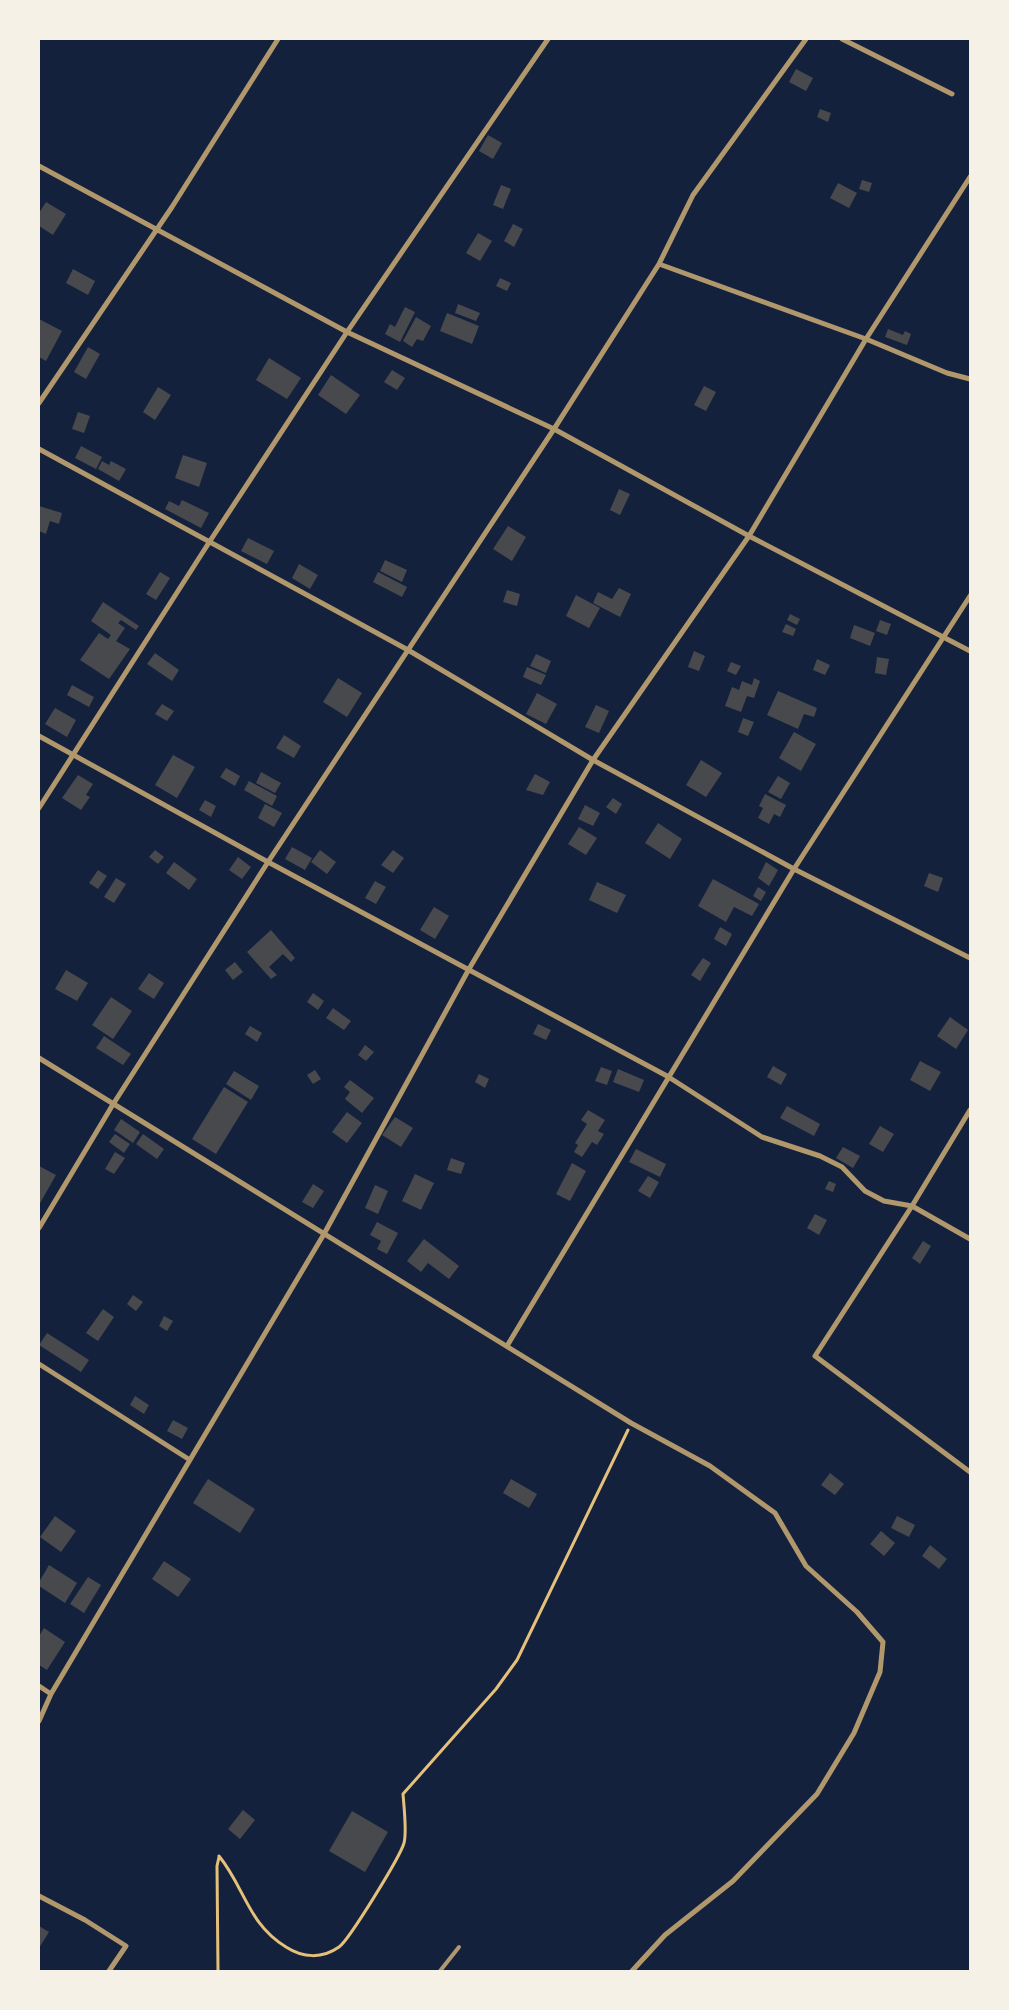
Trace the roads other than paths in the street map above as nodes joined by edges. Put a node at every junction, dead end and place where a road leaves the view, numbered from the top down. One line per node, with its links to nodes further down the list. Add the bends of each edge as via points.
1 (278, 39): 8 (street)
2 (548, 39): 10 (street)
3 (806, 39): 9 (street, via 693,196)
4 (842, 39): 5 (street)
5 (952, 94)
6 (39, 166): 8 (street)
7 (970, 177): 11 (street)
8 (157, 230): 10 (street); 13 (street)
9 (659, 264): 11 (street); 14 (street)
10 (347, 332): 14 (street); 17 (street)
11 (866, 339): 12 (street, via 947,373); 16 (street)
12 (970, 378)
13 (39, 403)
14 (554, 429): 16 (street); 20 (street)
15 (39, 449): 17 (street)
16 (749, 536): 19 (street); 24 (street)
17 (210, 541): 20 (street); 23 (street)
18 (970, 596): 19 (street)
19 (943, 637): 21 (street); 27 (street)
20 (408, 650): 24 (street); 26 (street)
21 (970, 651)
22 (39, 736): 23 (street)
23 (74, 754): 25 (street); 26 (street)
24 (593, 760): 27 (street); 29 (street)
25 (39, 808)
26 (268, 862): 29 (street); 32 (street)
27 (794, 869): 28 (street); 31 (street)
28 (970, 958)
29 (470, 969): 31 (street); 36 (street)
30 (39, 1058): 32 (street)
31 (667, 1076): 34 (street, via 762,1137 820,1156 842,1167 865,1191 884,1200); 38 (street)
32 (112, 1106): 35 (street); 36 (street)
33 (970, 1110): 34 (street)
34 (912, 1206): 37 (street); 41 (street, via 816,1356)
35 (39, 1228)
36 (324, 1234): 38 (street); 40 (street)
37 (970, 1238)
38 (506, 1346): 49 (street, via 631,1423 710,1466 775,1513 806,1566 857,1612 883,1642 880,1672 854,1733 816,1794 733,1881 665,1935)
39 (39, 1364): 40 (street)
40 (190, 1460): 43 (street)
41 (970, 1472)
42 (39, 1686): 43 (street)
43 (51, 1694): 44 (street)
44 (39, 1722)
45 (39, 1896): 47 (street, via 126,1946)
46 (459, 1946): 48 (lane)
47 (109, 1971)
48 (440, 1971)
49 (632, 1971)

